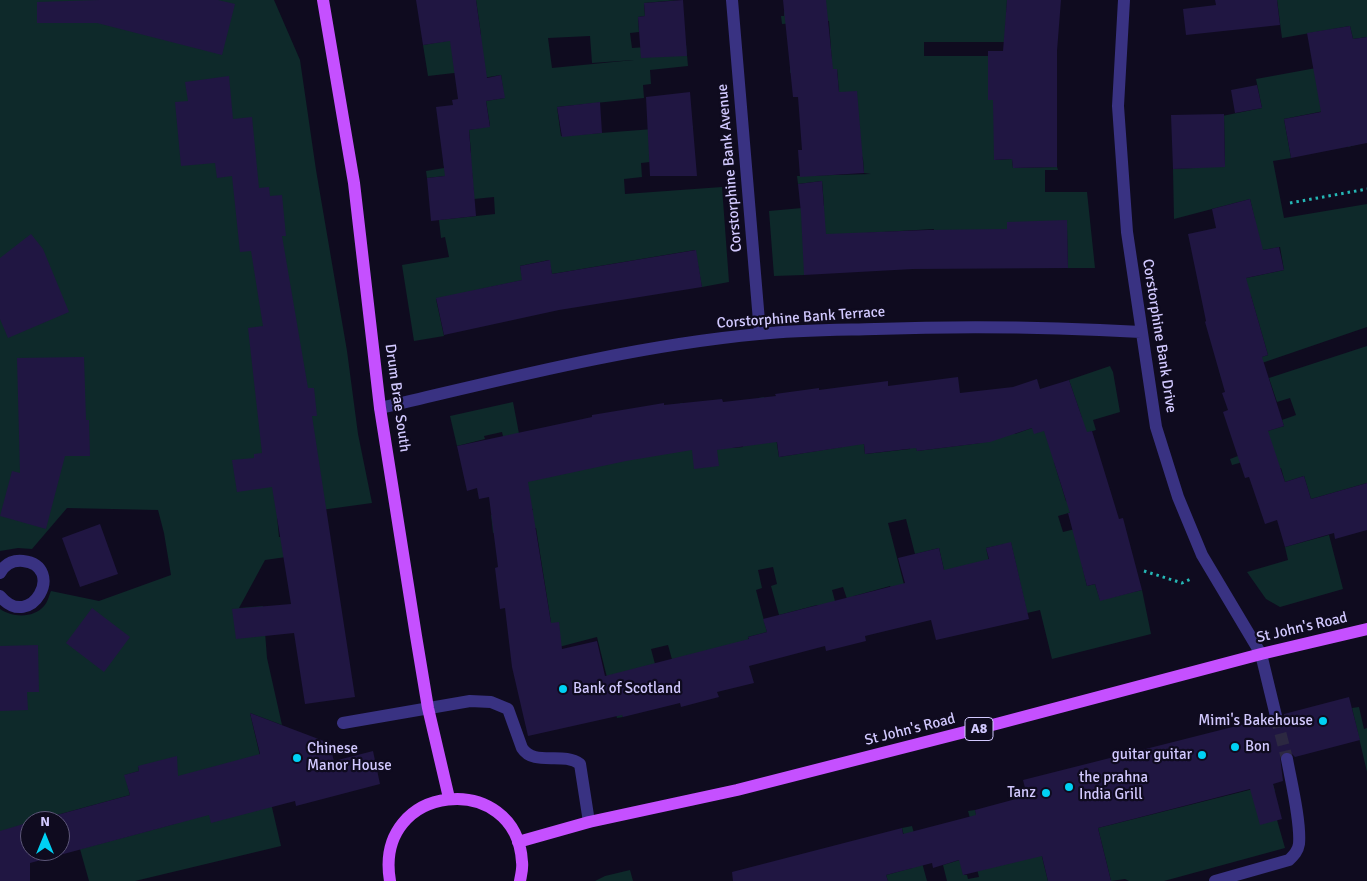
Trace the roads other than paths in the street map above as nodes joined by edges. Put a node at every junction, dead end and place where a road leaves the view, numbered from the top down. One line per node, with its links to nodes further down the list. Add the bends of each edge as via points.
1 (323, 0): 6 (main road, Drum Brae South, via 354,183)
2 (732, 0): 5 (street, Corstorphine Bank Avenue)
3 (1124, 0): 4 (street, Corstorphine Bank Drive, via 1118,106 1127,232)
4 (1141, 332): 5 (street, Corstorphine Bank Terrace, via 942,327); 10 (street, Corstorphine Bank Drive, via 1156,427 1178,497 1202,555)
5 (760, 334): 6 (street, Corstorphine Bank Terrace, via 645,350)
6 (380, 408): 11 (main road, Drum Brae South)
7 (0, 572): 8 (street, via 4,566 20,560 29,562 44,577 38,599 26,606 9,604)
8 (0, 596)
9 (1367, 629): 10 (main road, St John's Road / A8)
10 (1261, 654): 12 (street, Corstorphine Bank Drive); 16 (main road, St John's Road / A8, via 756,785)
11 (428, 708): 13 (street); 15 (main road, Drum Brae South); 16 (street, via 482,701 508,709 526,754 570,758 580,764)
12 (1276, 716)
13 (343, 723)
14 (1287, 758): 20 (street, via 1298,826 1297,852 1290,860)
15 (448, 798): 17 (main road, via 466,799 491,808 510,826); 18 (main road, via 418,809 397,832 390,848)
16 (589, 822): 17 (main road, St John's Road / A8)
17 (518, 842): 19 (main road, via 523,862)
18 (388, 881)
19 (520, 881)
20 (1215, 881)

